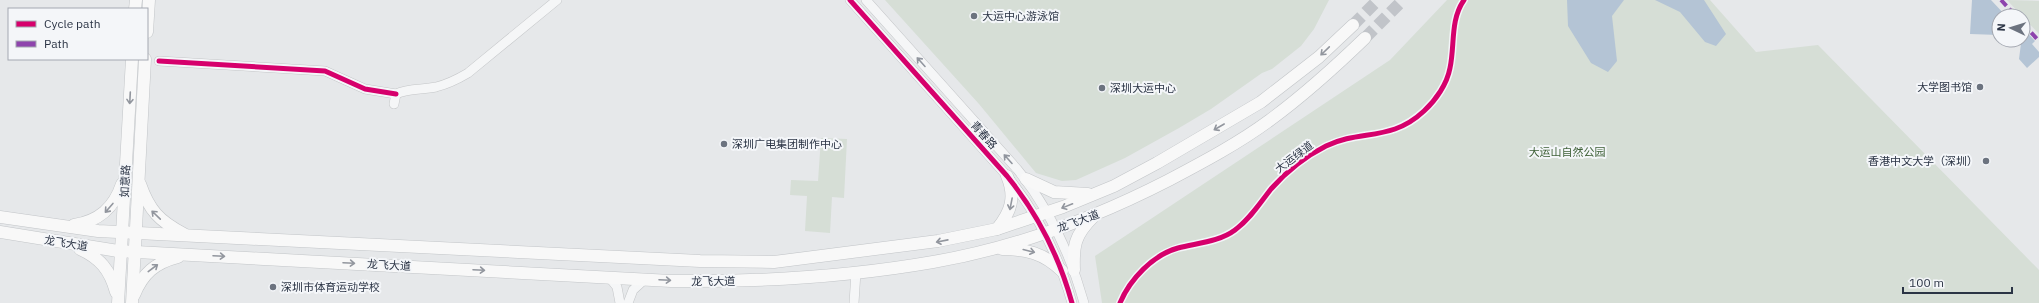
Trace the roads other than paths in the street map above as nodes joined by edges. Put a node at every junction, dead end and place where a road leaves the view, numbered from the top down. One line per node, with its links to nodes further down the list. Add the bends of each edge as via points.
1 (149, 0): 5 (main road)
2 (558, 0): 11 (street, via 468,73 453,82 436,87 406,89)
3 (850, 0): 14 (street, 青春路)
4 (866, 0): 15 (street, 青春路, one-way to 4)
5 (148, 16)
6 (1353, 24): 17 (main road, 龙飞大道, one-way to 17, via 1319,57 1261,102 1157,163)
7 (1365, 38): 19 (main road, 龙飞大道, via 1301,95 1240,140 1190,169)
8 (132, 60): 13 (main road, 如意路, one-way to 13)
9 (145, 60): 16 (main road, 如意路)
10 (159, 61): 11 (street, via 325,72 366,89)
11 (396, 94): 12 (street)
12 (394, 104)
13 (126, 174): 22 (main road, one-way to 22, via 113,203 105,213 81,224); 26 (main road, 如意路)
14 (1007, 176): 20 (street, 青春路); 23 (main road, one-way to 23, via 1012,192 1011,206 1005,219)
15 (1026, 179): 17 (main road, via 1054,192); 18 (street, 青春路)
16 (138, 180): 27 (main road, 如意路); 29 (main road, one-way to 16, via 171,227 151,210)
17 (1096, 194): 18 (main road, 龙飞大道, one-way to 18)
18 (1048, 212): 20 (main road, 龙飞大道); 24 (street, 青春路)
19 (1096, 214): 24 (main road, 龙飞大道); 35 (main road, via 1076,238)
20 (1035, 216): 23 (main road, 龙飞大道); 28 (street, 青春路)
21 (0, 217): 22 (main road, 龙飞大道)
22 (64, 226): 26 (main road, 龙飞大道)
23 (996, 229): 29 (main road, 龙飞大道, one-way to 29, via 865,252 796,260 741,262)
24 (1057, 229): 28 (main road, 龙飞大道); 35 (street, 青春路)
25 (0, 232): 30 (main road, 龙飞大道)
26 (122, 232): 27 (main road, 龙飞大道); 32 (main road, 如意路)
27 (135, 233): 29 (main road, 龙飞大道); 33 (main road, 如意路)
28 (1045, 233): 31 (main road, 龙飞大道); 35 (street, 青春路)
29 (189, 236)
30 (66, 243): 32 (main road, 龙飞大道); 39 (main road, via 95,256 103,263)
31 (991, 248): 35 (main road, one-way to 35, via 1034,252); 36 (main road, 龙飞大道, via 934,262)
32 (121, 251): 33 (main road, 龙飞大道); 39 (main road, 如意路)
33 (134, 252): 34 (main road, 龙飞大道); 40 (main road, 如意路)
34 (190, 255): 37 (main road, 龙飞大道, one-way to 37); 40 (main road, one-way to 34, via 139,283 152,267 164,261)
35 (1068, 270): 44 (street, 青春路); 45 (street, 青春路)
36 (856, 272): 38 (main road, 龙飞大道, one-way to 36, via 746,280); 43 (street)
37 (609, 277): 38 (main road, 龙飞大道); 41 (street, via 618,287)
38 (644, 279): 42 (street, via 633,290)
39 (118, 301)
40 (132, 301)
41 (620, 303)
42 (628, 303)
43 (854, 303)
44 (1072, 303)
45 (1084, 303)

